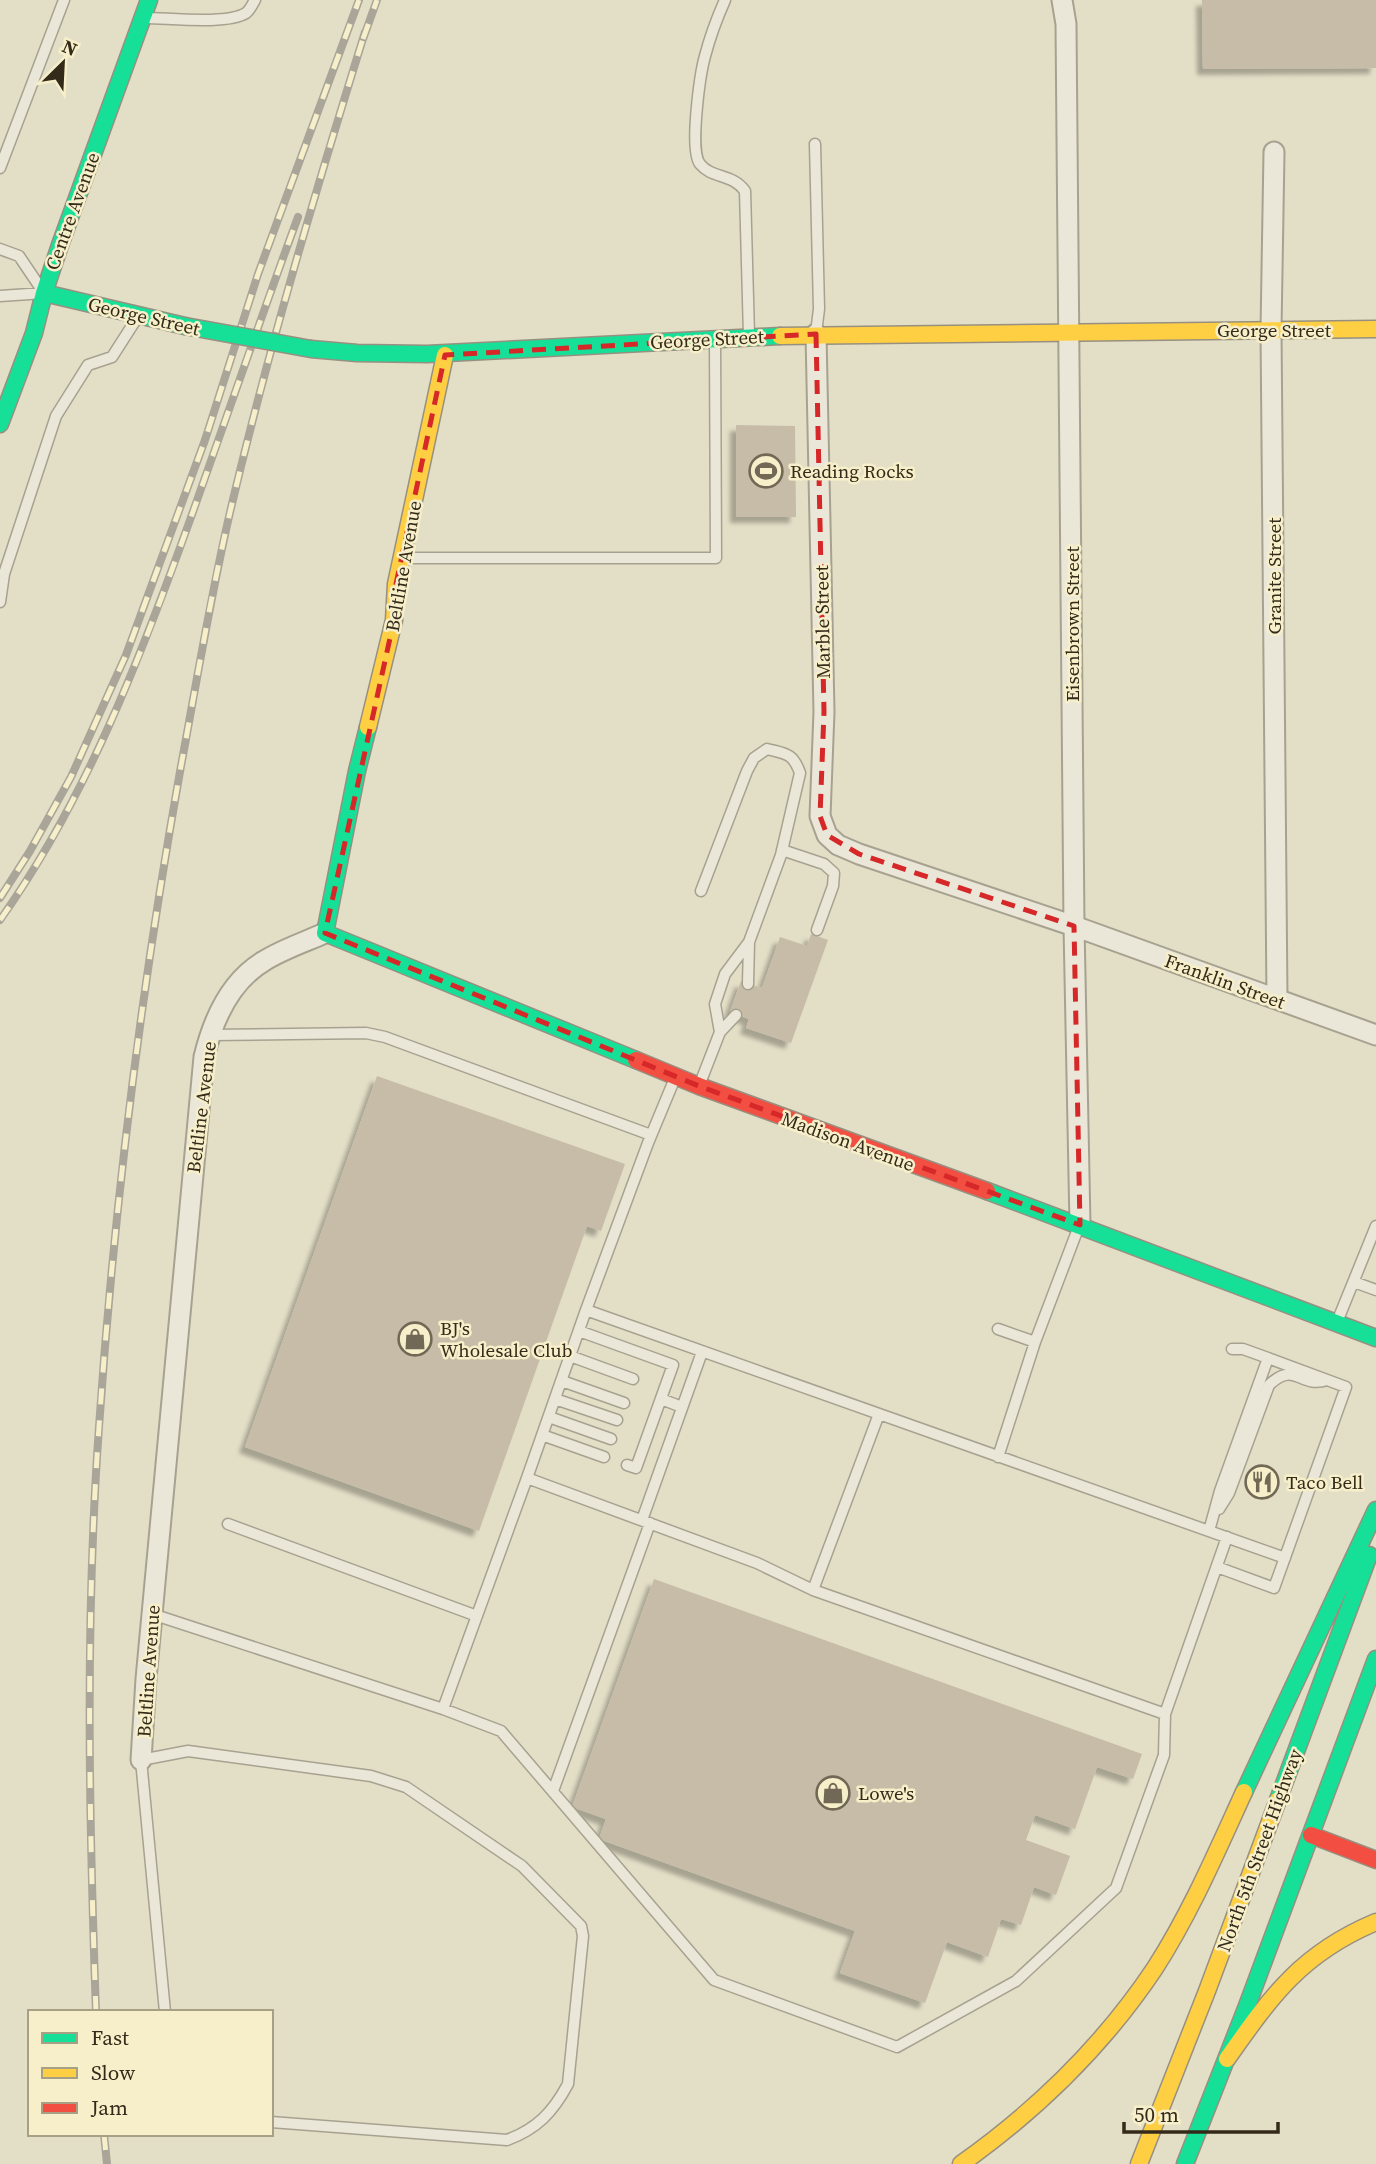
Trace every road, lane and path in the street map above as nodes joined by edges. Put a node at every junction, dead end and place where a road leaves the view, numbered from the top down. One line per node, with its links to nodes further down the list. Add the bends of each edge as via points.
1 (64, 0): 9 (lane)
2 (149, 0): 6 (main road, Centre Avenue)
3 (255, 0): 6 (lane, via 249,12 238,17)
4 (725, 0): 18 (lane, via 704,58 696,158 709,171 731,178 745,191)
5 (1062, 0): 16 (street, Eisenbrown Street, via 1066,23)
6 (142, 18): 11 (main road, Centre Avenue)
7 (816, 144): 17 (lane, Marble Street)
8 (1274, 152): 15 (street, Granite Street)
9 (0, 168)
10 (0, 248): 11 (lane, via 19,256)
11 (44, 293): 12 (lane); 13 (main road, George Street); 21 (main road, Centre Avenue)
12 (0, 296)
13 (139, 315): 20 (main road, George Street, bridge, via 311,349); 23 (lane, via 112,357 88,365 55,416 4,575)
14 (1376, 329): 15 (main road, George Street)
15 (1271, 330): 16 (main road, George Street); 31 (street, Granite Street)
16 (1069, 332): 17 (main road, George Street); 26 (street, Eisenbrown Street)
17 (816, 334): 18 (main road, George Street); 26 (street, Marble Street, via 824,712 820,816 827,835 859,854)
18 (750, 337): 19 (main road, George Street)
19 (715, 339): 20 (main road, George Street); 22 (lane, via 716,558)
20 (445, 355): 22 (main road, Beltline Avenue)
21 (0, 424)
22 (402, 558): 28 (main road, Beltline Avenue, via 394,620 357,771)
23 (0, 602)
24 (782, 850): 25 (lane, via 800,773 790,755 767,749 754,758 747,771); 27 (lane, via 824,864 834,873); 29 (lane)
25 (701, 891)
26 (1074, 926): 31 (street, Franklin Street); 39 (street, Eisenbrown Street)
27 (817, 930)
28 (325, 933): 34 (street, Beltline Avenue, via 255,968 229,995); 36 (main road, Madison Avenue)
29 (749, 942): 30 (lane); 33 (lane, via 725,974 715,1004)
30 (748, 984)
31 (1277, 999): 35 (street, Franklin Street)
32 (736, 1014): 33 (lane)
33 (720, 1032): 37 (lane)
34 (209, 1035): 38 (lane, via 385,1037); 79 (street, Beltline Avenue, via 202,1070)
35 (1376, 1035)
36 (676, 1077): 37 (main road, Madison Avenue); 38 (lane)
37 (699, 1086): 39 (main road, Madison Avenue)
38 (651, 1135): 43 (lane)
39 (1080, 1225): 44 (main road, Madison Avenue); 48 (lane)
40 (1376, 1226): 41 (lane)
41 (1354, 1282): 42 (lane); 44 (lane)
42 (1376, 1290)
43 (586, 1310): 46 (lane); 50 (lane)
44 (1336, 1323): 47 (main road, Madison Avenue)
45 (998, 1329): 48 (lane)
46 (579, 1331): 51 (lane); 56 (lane, via 673,1365)
47 (1376, 1338)
48 (1035, 1342): 66 (lane)
49 (1232, 1349): 52 (lane)
50 (702, 1352): 59 (lane); 60 (lane)
51 (570, 1356): 53 (lane); 55 (lane)
52 (1268, 1358): 54 (lane); 70 (lane)
53 (633, 1379)
54 (1328, 1380): 70 (lane, via 1317,1384 1289,1374 1278,1376 1269,1385 1229,1493); 76 (lane, via 1346,1387)
55 (562, 1381): 57 (lane); 58 (lane)
56 (660, 1392): 59 (lane); 67 (lane, via 638,1449 636,1468)
57 (555, 1399): 61 (lane); 62 (lane)
58 (624, 1403)
59 (682, 1407): 71 (lane)
60 (878, 1414): 66 (lane); 78 (lane)
61 (548, 1417): 63 (lane); 64 (lane)
62 (617, 1420)
63 (542, 1434): 65 (lane); 68 (lane)
64 (611, 1439)
65 (604, 1457)
66 (999, 1457): 73 (lane)
67 (627, 1465)
68 (527, 1478): 71 (lane); 80 (lane)
69 (1376, 1510): 93 (main road, via 1200,1886 1158,1963 1115,2024 1063,2081)
70 (1215, 1515): 73 (lane)
71 (646, 1522): 78 (lane, via 757,1563); 85 (lane)
72 (228, 1524): 80 (lane)
73 (1209, 1531): 75 (lane)
74 (1376, 1535): 87 (main road, North 5th Street Highway)
75 (1227, 1538): 76 (lane); 77 (lane)
76 (1285, 1558): 77 (lane, via 1274,1588)
77 (1217, 1567): 83 (lane)
78 (813, 1590): 83 (lane)
79 (152, 1614): 82 (lane); 84 (street, Beltline Avenue)
80 (477, 1616): 82 (lane)
81 (1376, 1659): 86 (main road)
82 (443, 1709): 85 (lane, via 501,1731)
83 (1165, 1714): 85 (lane, via 1164,1755 1116,1888 1016,1981 897,2047 714,1980)
84 (141, 1760): 90 (lane); 92 (lane, via 188,1751 372,1776 406,1787 522,1866 581,1926 568,2084 541,2122 524,2133 507,2140)
85 (552, 1791)
86 (1299, 1836): 87 (main road); 88 (main road); 91 (main road)
87 (1264, 1838): 94 (main road, North 5th Street Highway)
88 (1376, 1860)
89 (1376, 1922): 91 (main road, via 1339,1938 1300,1966)
90 (165, 2010)
91 (1227, 2059): 95 (main road)
92 (273, 2122)
93 (961, 2164)
94 (1139, 2164)
95 (1185, 2164)

